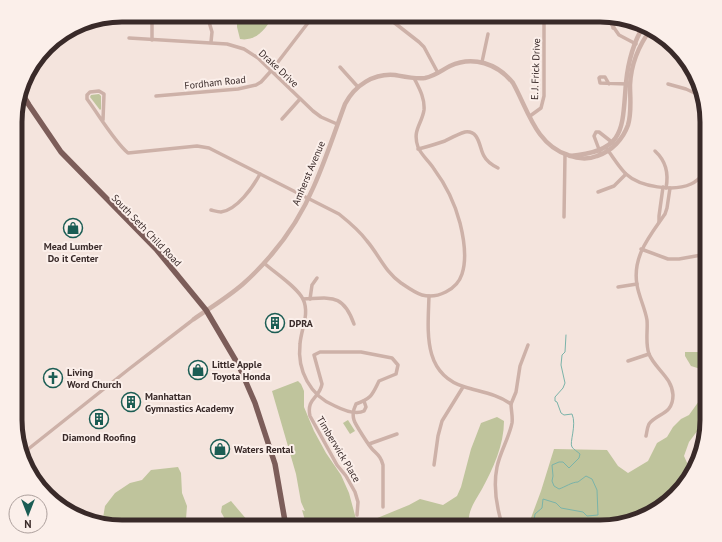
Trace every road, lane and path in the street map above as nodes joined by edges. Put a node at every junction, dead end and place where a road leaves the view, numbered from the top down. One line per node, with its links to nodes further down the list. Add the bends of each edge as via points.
1 (152, 22): 13 (street)
2 (209, 22): 14 (street)
3 (309, 22): 19 (street, Fordham Road)
4 (393, 22): 20 (street, via 424,47)
5 (544, 22): 30 (street, E. J. Frick Drive, via 544,96 541,108)
6 (610, 22): 8 (street)
7 (615, 23): 8 (street)
8 (613, 28): 15 (street, via 619,35)
9 (641, 31): 15 (street, Amherst Avenue)
10 (488, 34): 17 (street)
11 (648, 34): 16 (street, Amherst Avenue)
12 (129, 38): 13 (street, Drake Drive)
13 (152, 40): 14 (street, Drake Drive)
14 (211, 42): 19 (street, Drake Drive, via 244,49)
15 (634, 43): 16 (street); 23 (street, Amherst Avenue, via 629,61)
16 (640, 46): 23 (street, Amherst Avenue)
17 (482, 62): 20 (street, Amherst Avenue, via 458,63); 30 (street, Amherst Avenue, via 508,77)
18 (340, 67): 25 (street)
19 (271, 71): 27 (street, Fordham Road, via 261,82 249,87); 29 (street, Drake Drive)
20 (438, 73): 21 (street, Amherst Avenue, via 425,78)
21 (414, 78): 25 (street, Amherst Avenue, via 382,76 368,80); 35 (street, via 424,104 417,128)
22 (609, 84): 23 (street)
23 (628, 84): 34 (street, Amherst Avenue, via 629,120 625,132)
24 (668, 84): 26 (street)
25 (358, 87): 33 (street, Amherst Avenue, via 349,97)
26 (696, 93)
27 (156, 96)
28 (25, 98): 59 (main road, South Seth Child Road, via 61,152 156,249)
29 (300, 99): 31 (street); 33 (street, Drake Drive, via 321,117)
30 (530, 116): 39 (street, Amherst Avenue, via 542,139 552,148)
31 (282, 119)
32 (103, 120): 32 (street, via 104,94 99,91 90,92 87,99); 41 (street, via 128,153 203,146)
33 (337, 124): 46 (street, Amherst Avenue)
34 (614, 143): 36 (street, Amherst Avenue); 38 (street, via 596,132 594,136)
35 (418, 149): 40 (street, via 470,132 479,140 487,161); 56 (street, via 441,178 452,200 463,236 464,262 461,276 449,290)
36 (607, 149): 38 (street, Amherst Avenue); 42 (street)
37 (655, 151): 44 (street, via 665,165)
38 (600, 152): 39 (street, Amherst Avenue, via 589,158)
39 (567, 155): 48 (street)
40 (498, 168)
41 (260, 174): 46 (street); 47 (street, via 239,201 223,212)
42 (626, 174): 44 (street, via 642,183); 45 (street, via 614,186)
43 (700, 178): 44 (street, via 680,188)
44 (667, 188): 49 (street); 49 (street, via 667,208)
45 (598, 192)
46 (309, 198): 52 (street, Amherst Avenue, via 287,236); 56 (street, via 339,214 356,228 400,283)
47 (212, 210)
48 (564, 217)
49 (659, 222): 50 (street)
50 (641, 249): 51 (street, via 668,259); 54 (street, via 636,270)
51 (700, 256)
52 (264, 263): 57 (street, via 296,289); 59 (street, Amherst Avenue, via 242,284)
53 (316, 278): 58 (street)
54 (637, 284): 55 (street); 63 (street, via 647,320)
55 (618, 287)
56 (429, 296): 65 (street, via 430,351 444,376)
57 (303, 299): 58 (street); 66 (street, via 305,318 300,356 307,381)
58 (310, 299): 61 (street, via 338,300 349,311)
59 (206, 310): 60 (street, Amherst Avenue); 77 (main road, South Seth Child Road, via 239,366 255,403 274,464)
60 (194, 319): 73 (street, Amherst Avenue)
61 (354, 324)
62 (528, 345): 68 (street)
63 (649, 354): 64 (street); 71 (street, via 670,382 673,397 667,411 650,424)
64 (628, 361)
65 (463, 387): 68 (street, via 492,394); 74 (street, via 442,421)
66 (316, 394): 67 (street, Timberwick Place, via 322,384 314,355 320,352 361,352 392,358 398,365 396,374 379,381 372,395); 69 (street, via 333,405); 76 (street, Timberwick Place, via 308,408 310,416 355,492)
67 (364, 401): 69 (street, via 356,404); 69 (street, via 364,411)
68 (511, 404): 78 (street, via 511,425 497,466 495,484 496,504)
69 (353, 412): 72 (street, via 354,420)
70 (397, 434): 72 (street)
71 (646, 436)
72 (369, 444): 75 (street, via 382,459)
73 (27, 450)
74 (434, 465)
75 (383, 507)
76 (358, 515)
77 (284, 520)
78 (501, 520)

